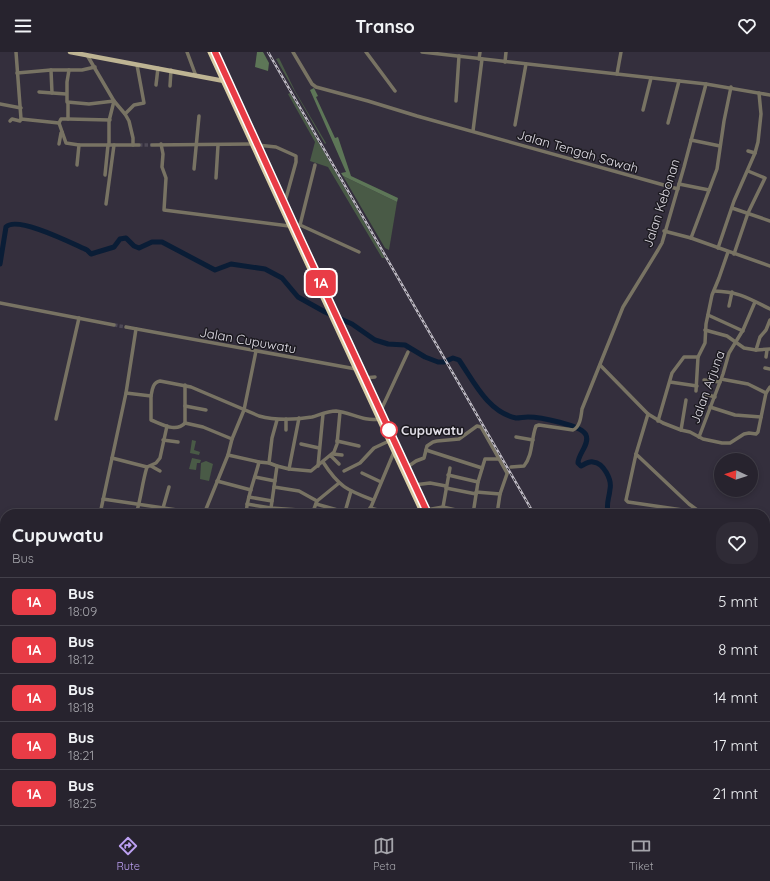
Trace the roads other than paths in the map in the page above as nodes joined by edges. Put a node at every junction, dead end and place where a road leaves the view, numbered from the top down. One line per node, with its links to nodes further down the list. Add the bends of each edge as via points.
1 (16, 52): 24 (street)
2 (70, 52): 13 (main road)
3 (187, 52): 26 (street)
4 (210, 52): 28 (highway)
5 (215, 52): 28 (highway)
6 (293, 52): 55 (street, Jalan Tengah Sawah, via 313,85)
7 (366, 52): 34 (street)
8 (422, 52): 12 (street)
9 (480, 52): 15 (street)
10 (506, 52): 16 (street)
11 (621, 52): 25 (street)
12 (438, 53): 14 (street)
13 (87, 55): 18 (main road); 19 (street)
14 (459, 56): 15 (street); 41 (street)
15 (480, 59): 16 (street); 55 (street)
16 (505, 62): 17 (street)
17 (526, 64): 25 (street); 54 (street)
18 (138, 65): 20 (main road); 46 (street, via 144,103 134,106)
19 (95, 67): 22 (street); 40 (street)
20 (158, 68): 23 (main road); 31 (street)
21 (51, 70): 22 (street); 24 (street); 36 (street)
22 (69, 70): 38 (street)
23 (171, 70): 26 (main road); 32 (street)
24 (17, 73): 44 (street)
25 (617, 74): 27 (street)
26 (196, 76): 28 (main road)
27 (651, 78): 29 (street); 45 (street)
28 (225, 80): 60 (highway)
29 (679, 81): 30 (street); 53 (street)
30 (706, 84): 33 (street); 57 (street, Jalan Kebonan)
31 (156, 85)
32 (170, 86)
33 (731, 87): 37 (street); 69 (street)
34 (395, 91)
35 (39, 92): 36 (street)
36 (52, 93): 38 (street)
37 (760, 93): 39 (street); 71 (street, via 762,114)
38 (66, 94): 42 (street)
39 (770, 95)
40 (114, 101): 42 (street); 46 (street); 50 (street)
41 (456, 101)
42 (68, 103): 49 (street)
43 (0, 104): 44 (street)
44 (21, 108): 48 (street)
45 (643, 110)
46 (125, 114): 64 (street, via 131,128)
47 (199, 116): 67 (street)
48 (21, 119): 51 (street); 52 (street)
49 (68, 119): 50 (street); 52 (street, via 61,119)
50 (110, 120): 62 (street)
51 (10, 121)
52 (59, 123): 56 (street)
53 (668, 123)
54 (515, 125)
55 (472, 131): 79 (street, Jalan Tengah Sawah)
56 (62, 132): 58 (street); 61 (street, via 66,143)
57 (691, 140): 69 (street); 78 (street, Jalan Kebonan)
58 (59, 144)
59 (161, 144): 66 (street); 67 (street); 86 (street, via 162,167 166,178 164,210)
60 (254, 144): 68 (street); 81 (highway); 81 (street, via 276,147 297,157 286,198); 86 (highway)
61 (79, 145): 62 (street); 72 (street)
62 (108, 145): 63 (street); 76 (street)
63 (114, 145): 64 (street); 82 (street)
64 (133, 145): 65 (street)
65 (139, 145)
66 (152, 145)
67 (196, 145): 68 (street); 74 (street)
68 (218, 145): 77 (street)
69 (720, 146): 80 (street, via 717,169)
70 (748, 151): 71 (street)
71 (755, 153): 75 (street)
72 (77, 165)
73 (315, 165): 87 (street)
74 (194, 169)
75 (748, 171): 83 (street); 84 (street, via 765,178)
76 (105, 175)
77 (216, 178)
78 (679, 184): 79 (street, Jalan Kebonan); 80 (street)
79 (678, 188): 88 (street, Jalan Kebonan)
80 (709, 190): 89 (street)
81 (282, 200): 86 (highway)
82 (106, 204)
83 (732, 208): 84 (street); 90 (street)
84 (748, 213): 85 (street); 93 (street)
85 (770, 221)
86 (291, 225): 87 (street); 104 (highway)
87 (300, 225): 91 (street)
88 (664, 231): 89 (street); 117 (street, Jalan Kebonan, via 658,250 623,307)
89 (691, 238): 90 (street)
90 (718, 248): 92 (street)
91 (359, 252)
92 (728, 252): 93 (street); 95 (street)
93 (734, 254): 94 (street)
94 (770, 266)
95 (714, 291): 96 (street); 101 (street)
96 (732, 292): 97 (street); 99 (street)
97 (755, 302): 100 (street); 109 (street, Jalan Arjuna)
98 (0, 303): 102 (street)
99 (729, 306)
100 (770, 309)
101 (708, 316): 108 (street); 109 (street)
102 (79, 318): 105 (street); 147 (street)
103 (770, 320): 111 (street)
104 (337, 322): 119 (highway); 122 (highway)
105 (114, 324)
106 (126, 327): 107 (street, Jalan Cupuwatu)
107 (136, 328): 113 (street, Jalan Cupuwatu); 131 (street)
108 (706, 330): 110 (street, via 727,336); 115 (street, via 705,343)
109 (743, 331): 110 (street, Jalan Arjuna)
110 (736, 342): 111 (street, via 744,348); 124 (street, Jalan Arjuna, via 729,353)
111 (756, 350): 112 (street)
112 (768, 350): 116 (street)
113 (256, 351): 119 (street, Jalan Cupuwatu); 140 (street)
114 (408, 352): 141 (street)
115 (698, 357): 125 (street, via 684,357 672,373); 127 (street)
116 (766, 357)
117 (600, 365): 144 (street); 160 (street, Jalan Kebonan, via 577,427 573,430 538,425)
118 (764, 368): 120 (street)
119 (356, 369): 129 (highway)
120 (770, 369)
121 (375, 377): 122 (street)
122 (364, 378): 129 (highway)
123 (704, 380): 124 (street)
124 (721, 380): 132 (street, via 748,384); 135 (street, Jalan Arjuna)
125 (670, 382): 127 (street); 151 (street)
126 (185, 385): 134 (street, via 158,381); 137 (street); 140 (street)
127 (697, 386): 130 (street)
128 (770, 387): 132 (street)
129 (368, 391): 141 (highway); 149 (highway)
130 (696, 391)
131 (126, 393): 134 (street); 173 (street)
132 (766, 393): 145 (street)
133 (705, 394): 135 (street)
134 (151, 396): 153 (street, via 151,419)
135 (715, 397): 138 (street, Jalan Arjuna)
136 (686, 400): 155 (street)
137 (185, 406): 139 (street); 152 (street)
138 (710, 407): 145 (street, via 735,414); 157 (street, Jalan Arjuna)
139 (206, 410)
140 (244, 410): 150 (street); 158 (street)
141 (380, 410): 182 (highway)
142 (340, 412): 143 (street); 149 (street, via 369,420); 161 (street)
143 (323, 414): 146 (street); 166 (street)
144 (648, 414): 151 (street); 169 (street)
145 (761, 417): 157 (street, via 757,433 744,434 730,443 714,442)
146 (299, 418): 148 (street); 185 (street)
147 (56, 419)
148 (286, 419): 150 (street); 154 (street)
149 (379, 419): 162 (highway)
150 (277, 420): 177 (street)
151 (658, 420): 155 (street)
152 (185, 423): 153 (street, via 179,428); 158 (street, via 204,426)
153 (167, 426): 159 (street)
154 (286, 430)
155 (681, 430): 157 (street)
156 (516, 437): 160 (street)
157 (699, 437)
158 (232, 439): 170 (street)
159 (163, 440): 163 (street); 179 (street, via 160,458)
160 (533, 440): 186 (street, via 525,464)
161 (337, 441): 165 (street); 171 (street)
162 (389, 441): 168 (highway); 188 (street, via 374,448 360,463)
163 (178, 442)
164 (301, 444): 166 (street)
165 (359, 446)
166 (319, 448): 181 (street)
167 (426, 450): 174 (street, via 432,442 459,439 477,426 481,427); 182 (street, via 424,458); 184 (street)
168 (394, 452): 195 (street); 226 (highway)
169 (636, 454): 232 (street, via 626,497 628,502); 233 (street)
170 (228, 455): 175 (street); 192 (street)
171 (332, 455): 172 (street); 176 (street); 178 (street)
172 (342, 455)
173 (112, 458): 179 (street); 206 (street)
174 (499, 459): 184 (street, via 485,459); 186 (street)
175 (258, 462): 177 (street); 191 (street)
176 (323, 462): 181 (street); 194 (street)
177 (269, 463): 180 (street)
178 (340, 464)
179 (149, 466): 187 (street); 210 (street, via 143,479)
180 (277, 466): 185 (street); 193 (street)
181 (318, 466): 185 (street, via 307,472)
182 (406, 468): 197 (highway)
183 (450, 468): 190 (street)
184 (482, 468): 196 (street)
185 (289, 469)
186 (509, 470): 204 (street)
187 (160, 471)
188 (344, 471)
189 (362, 473): 195 (street)
190 (448, 475): 196 (street); 200 (street)
191 (255, 477): 193 (street); 201 (street)
192 (217, 481): 201 (street); 219 (street)
193 (275, 481): 199 (street)
194 (337, 482): 202 (street); 209 (street)
195 (381, 482): 207 (street)
196 (478, 482): 203 (street)
197 (414, 485): 200 (street, via 430,483); 227 (highway)
198 (169, 487): 213 (street)
199 (274, 487): 208 (street); 209 (street, via 294,490)
200 (446, 487): 203 (street); 212 (street)
201 (251, 490): 205 (street)
202 (351, 491): 207 (street); 224 (street)
203 (476, 493): 204 (street); 230 (street)
204 (500, 494): 231 (street)
205 (248, 497): 208 (street); 211 (street)
206 (103, 499): 210 (street); 216 (street)
207 (373, 500): 215 (street)
208 (272, 501): 214 (street)
209 (317, 502): 222 (street); 223 (street)
210 (140, 504): 213 (street); 217 (street)
211 (247, 504): 214 (street); 220 (street)
212 (443, 507): 228 (street); 229 (street)
213 (163, 508): 218 (street)
214 (271, 508): 221 (street)
215 (370, 508): 225 (street)
216 (101, 509)
217 (138, 509)
218 (170, 509)
219 (206, 509)
220 (246, 509)
221 (279, 509)
222 (314, 509)
223 (332, 509)
224 (345, 509)
225 (374, 509)
226 (424, 509)
227 (424, 509)
228 (437, 509)
229 (451, 509)
230 (472, 509)
231 (498, 509)
232 (675, 509)
233 (696, 509)

